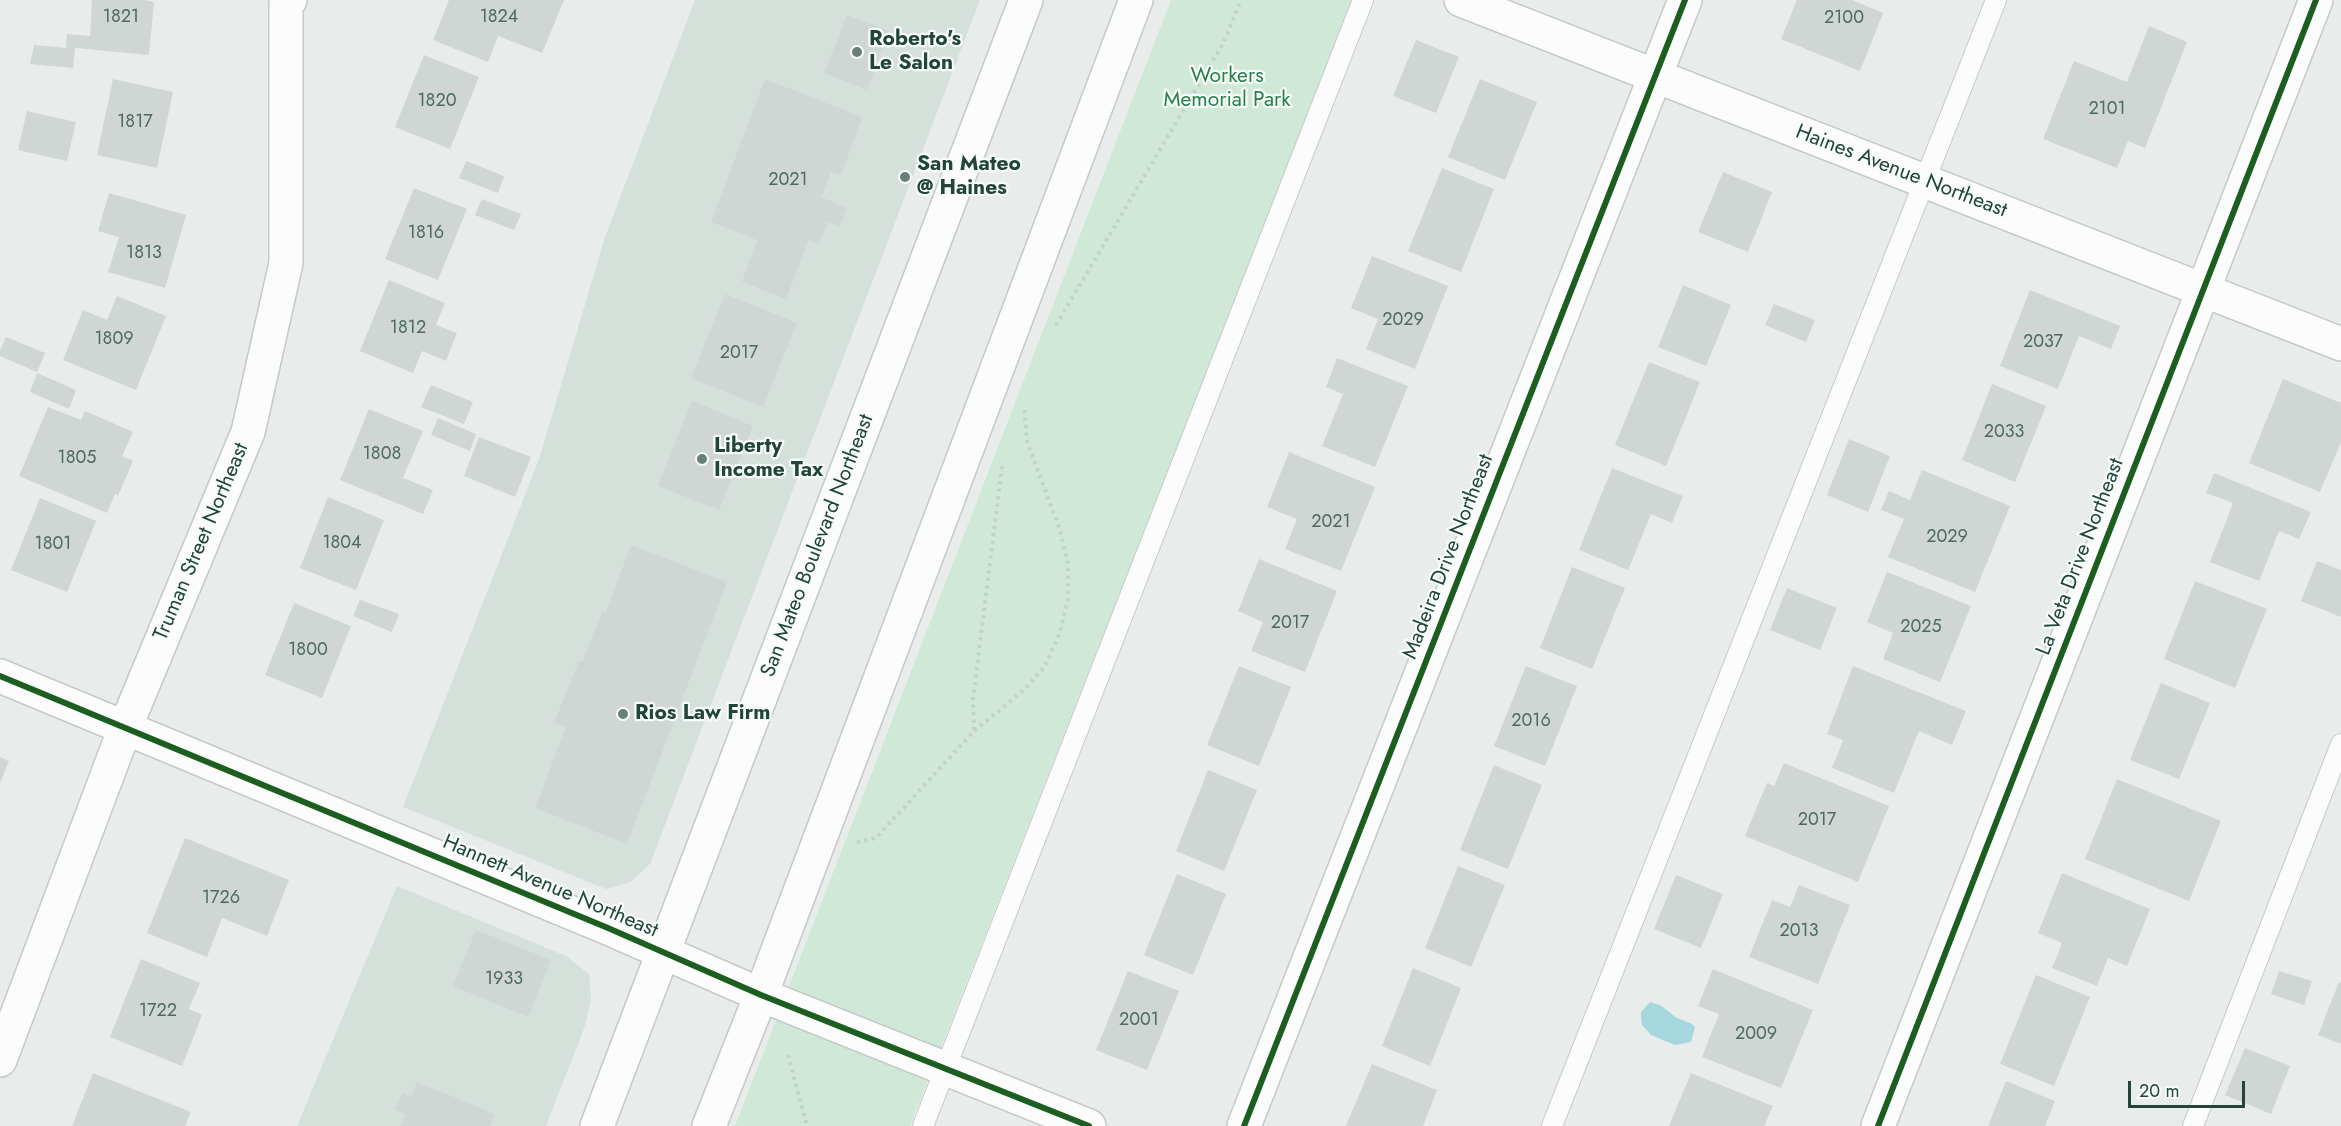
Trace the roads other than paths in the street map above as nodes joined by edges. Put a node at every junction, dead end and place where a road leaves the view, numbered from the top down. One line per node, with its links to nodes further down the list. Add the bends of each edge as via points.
1 (1026, 0): 16 (street, San Mateo Boulevard Northeast)
2 (1136, 0): 17 (street)
3 (1363, 0): 19 (lane)
4 (1461, 0): 9 (street, Haines Avenue Northeast)
5 (1685, 0): 9 (street, Madeira Drive Northeast)
6 (1996, 0): 10 (lane)
7 (2316, 0): 11 (street, La Veta Drive Northeast)
8 (287, 1): 14 (street, Truman Street Northeast, via 286,263 248,432)
9 (1655, 78): 10 (street, Haines Avenue Northeast); 24 (street, Madeira Drive Northeast)
10 (1925, 182): 11 (street, Haines Avenue Northeast); 25 (lane)
11 (2202, 289): 12 (street, Haines Avenue Northeast); 26 (street, La Veta Drive Northeast)
12 (2341, 344)
13 (0, 676): 14 (street, Hannett Avenue Northeast)
14 (125, 728): 16 (street, Hannett Avenue Northeast); 18 (street, Truman Street Northeast)
15 (2341, 744): 27 (lane)
16 (664, 953): 17 (street, Hannett Avenue Northeast); 20 (street, San Mateo Boulevard Northeast)
17 (761, 995): 19 (street, Hannett Avenue Northeast); 21 (street)
18 (0, 1060)
19 (945, 1069): 22 (lane); 23 (street, Hannett Avenue Northeast)
20 (597, 1126)
21 (709, 1126)
22 (923, 1126)
23 (1089, 1126)
24 (1244, 1126)
25 (1552, 1126)
26 (1878, 1126)
27 (2193, 1126)

